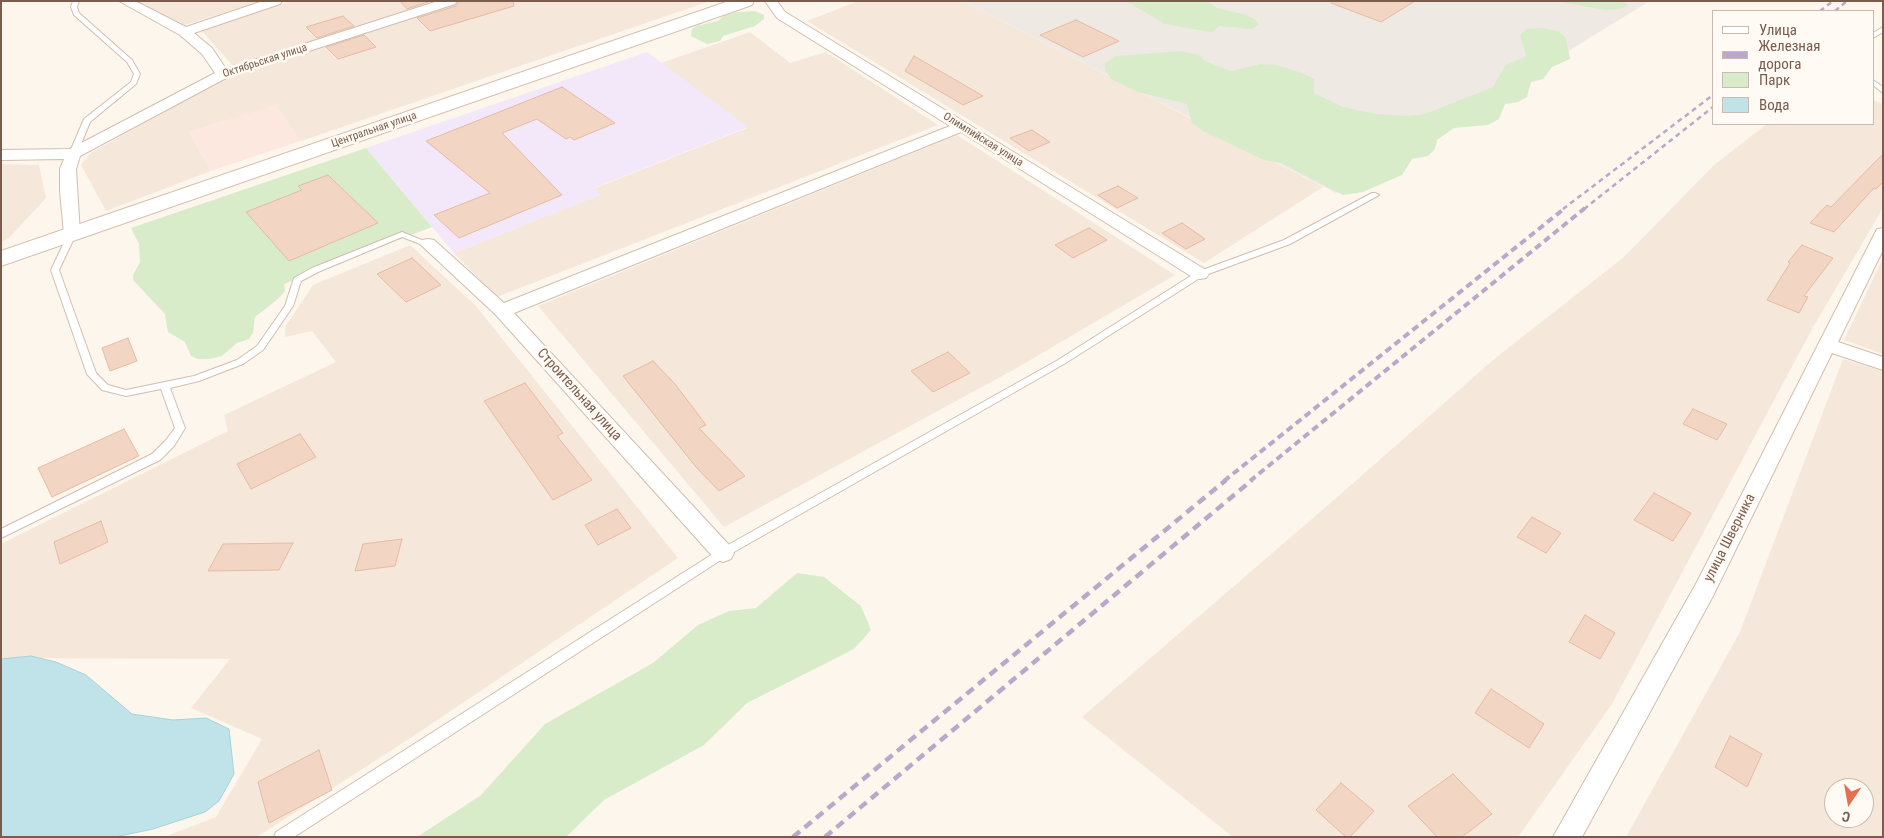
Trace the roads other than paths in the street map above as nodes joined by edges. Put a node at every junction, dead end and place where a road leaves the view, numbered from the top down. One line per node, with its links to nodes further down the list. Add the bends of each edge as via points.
1 (76, 1): 10 (lane, via 76,14 130,61 137,74 134,83 87,121)
2 (125, 1): 7 (street)
3 (276, 1): 7 (street)
4 (452, 1): 8 (street, Октябрьская улица)
5 (746, 1): 14 (street, Центральная улица)
6 (771, 1): 9 (street, Олимпийская улица, via 781,15)
7 (185, 32): 8 (street, via 207,51)
8 (224, 74): 10 (street, Октябрьская улица)
9 (961, 127): 17 (street, Олимпийская улица); 18 (street)
10 (73, 154): 11 (street, Октябрьская улица); 14 (street, via 68,169)
11 (1, 155)
12 (1375, 195): 17 (lane, via 1287,242)
13 (1883, 233): 19 (street, улица Шверника)
14 (72, 234): 16 (street, Центральная улица); 21 (lane, via 55,270 92,374 105,388 126,393)
15 (428, 244): 18 (street, Строительная улица); 21 (lane, via 402,234 315,270 297,280 288,306 260,348 240,362)
16 (1, 259)
17 (1200, 274): 23 (lane, via 1061,362)
18 (502, 311): 23 (street, Строительная улица)
19 (1827, 345): 20 (street); 25 (street, улица Шверника, via 1705,589)
20 (1883, 364)
21 (165, 387): 22 (lane, via 180,428 156,457)
22 (1, 534)
23 (723, 553): 24 (lane)
24 (281, 837)
25 (1567, 837)

